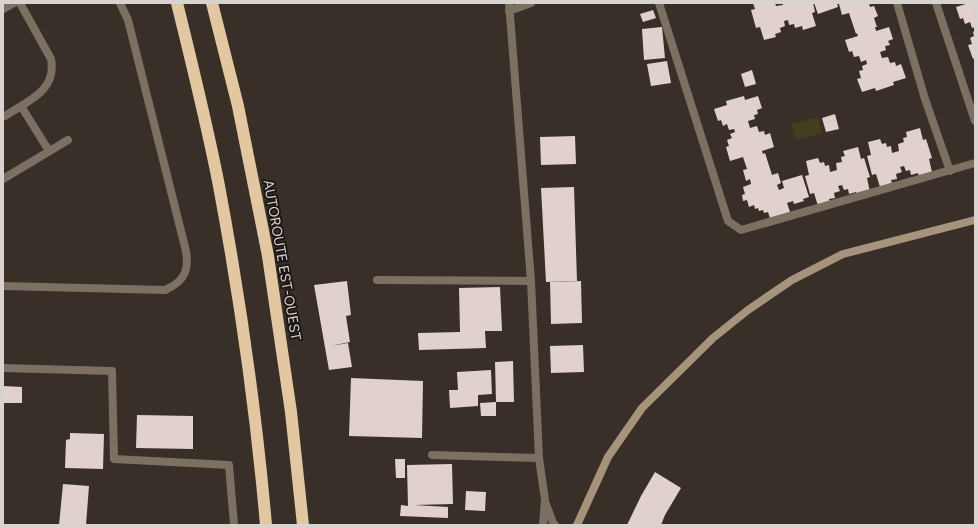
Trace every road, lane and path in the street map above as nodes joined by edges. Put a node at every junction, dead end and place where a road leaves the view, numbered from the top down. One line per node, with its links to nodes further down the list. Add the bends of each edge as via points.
1 (14, 3): 11 (street)
2 (20, 3): 12 (street, via 51,58 52,66 52,75 45,89)
3 (120, 3): 23 (street, via 128,20 185,247 186,272 181,280 165,290)
4 (177, 3): 31 (highway, via 219,186 241,315 258,438)
5 (212, 3): 32 (highway, AUTOROUTE EST-OUEST, via 238,106 268,256 291,412)
6 (531, 3): 10 (street)
7 (659, 3): 18 (street, via 728,221 741,230)
8 (897, 3): 18 (street, via 925,99)
9 (936, 3): 14 (street)
10 (509, 7): 22 (street)
11 (3, 9)
12 (21, 106): 13 (street); 16 (street)
13 (5, 116)
14 (975, 121)
15 (68, 140): 16 (street)
16 (48, 151): 19 (street)
17 (975, 163): 18 (street)
18 (950, 171)
19 (3, 179)
20 (975, 220): 33 (main road, via 843,254 792,280 748,310 713,338 642,408 608,458)
21 (377, 280): 22 (street)
22 (531, 281): 26 (street)
23 (3, 286)
24 (3, 368): 30 (street, via 112,371 114,459 229,465)
25 (432, 455): 26 (street)
26 (539, 458): 27 (street)
27 (545, 500): 28 (street); 29 (street)
28 (544, 523): 29 (street)
29 (554, 524)
30 (234, 525)
31 (266, 525)
32 (303, 525)
33 (576, 525)

